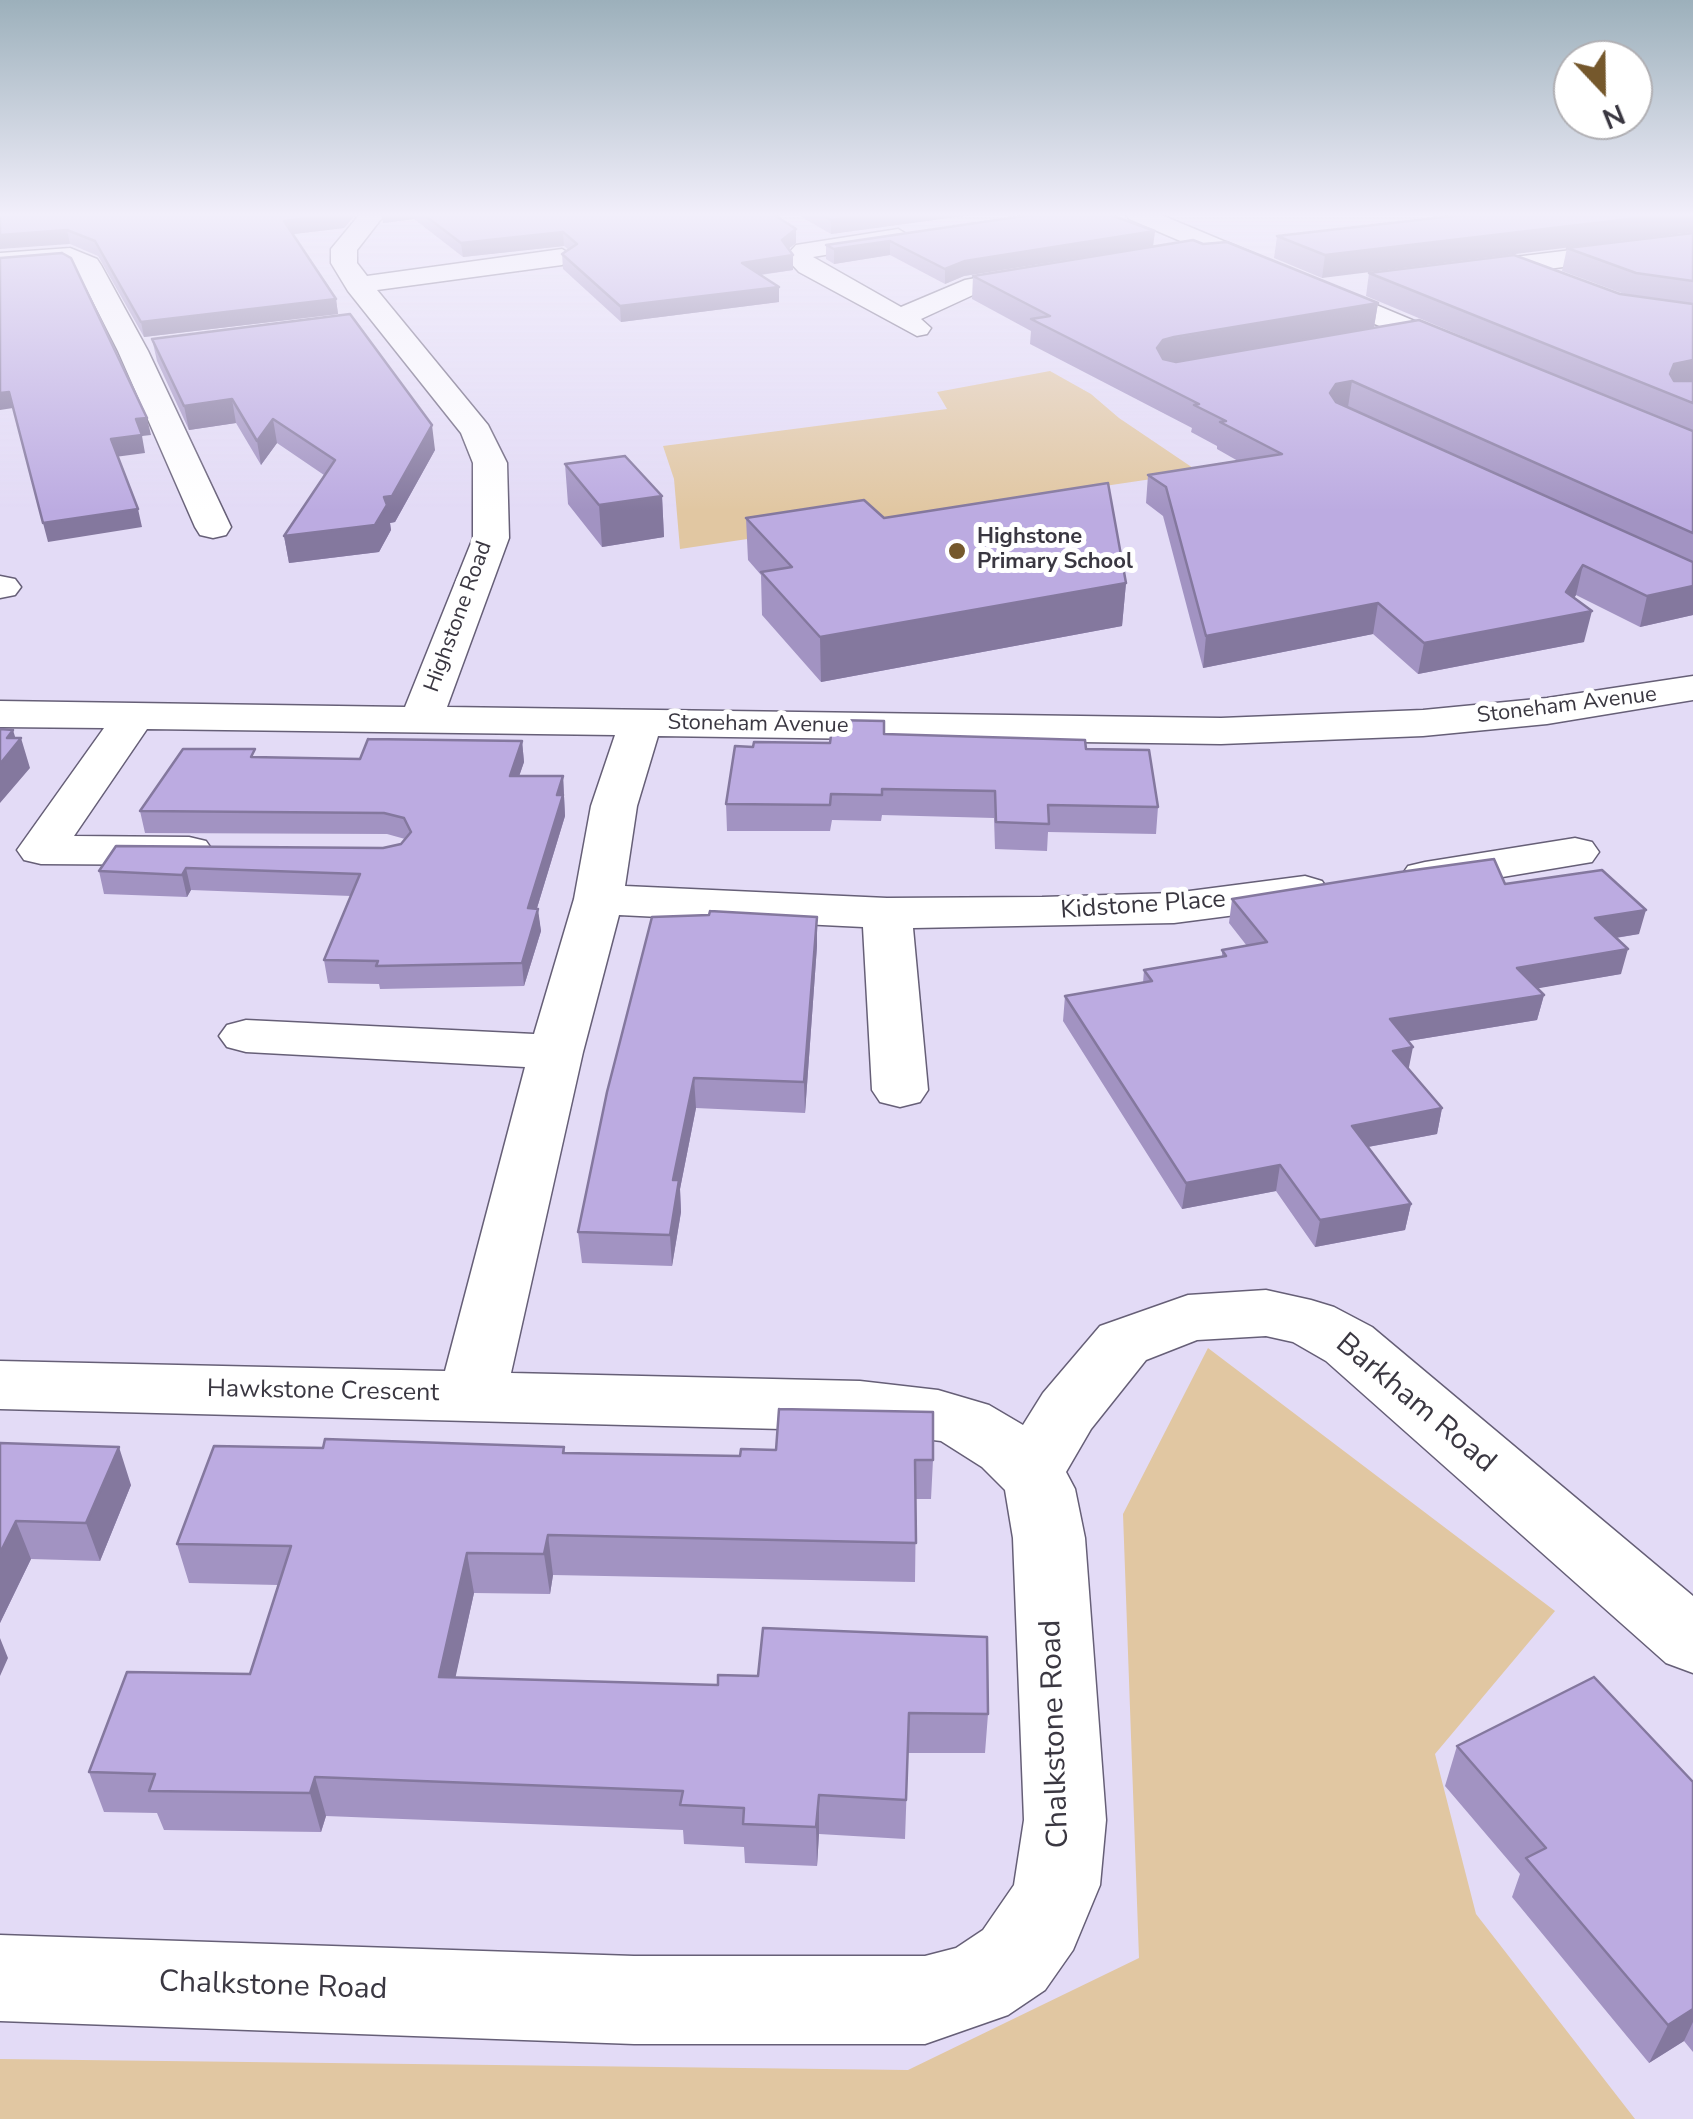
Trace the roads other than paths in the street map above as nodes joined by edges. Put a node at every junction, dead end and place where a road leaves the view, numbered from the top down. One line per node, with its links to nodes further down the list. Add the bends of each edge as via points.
1 (112, 313): 13 (street)
2 (380, 313): 6 (street, Highstone Road)
3 (879, 313): 9 (street)
4 (918, 313): 9 (street)
5 (1372, 313): 10 (street)
6 (385, 320): 8 (street); 19 (street, Highstone Road, via 455,402 490,463 490,538)
7 (964, 320): 9 (street)
8 (346, 324)
9 (899, 327)
10 (1418, 332): 11 (street); 14 (street)
11 (1358, 343)
12 (172, 346): 13 (street)
13 (132, 350): 15 (street)
14 (1488, 362)
15 (213, 526)
16 (1693, 688): 20 (street, Stoneham Avenue, via 1547,712 1330,728)
17 (0, 714): 18 (street, Stoneham Avenue)
18 (134, 716): 19 (street, Stoneham Avenue); 21 (street)
19 (421, 720): 20 (street, Stoneham Avenue)
20 (641, 723): 24 (street, Hawkstone Crescent, via 614,806)
21 (20, 850): 22 (street)
22 (234, 851)
23 (1575, 852): 25 (street, Kidstone Place, via 1174,908)
24 (598, 899): 25 (street, Kidstone Place); 27 (street, Hawkstone Crescent)
25 (887, 912): 28 (street)
26 (246, 1036): 27 (street)
27 (556, 1052): 30 (street, Hawkstone Crescent)
28 (900, 1090)
29 (0, 1384): 30 (street, Hawkstone Crescent)
30 (472, 1395): 31 (street, via 902,1410 986,1433)
31 (1031, 1472): 32 (street, Barkham Road, via 1067,1411 1123,1343 1188,1318 1228,1313 1310,1322 1388,1376); 33 (street, Chalkstone Road, via 1049,1538 1065,1820 1057,1885 1042,1921 1014,1960 977,1985 925,2000 870,2003)
32 (1693, 1641)
33 (0, 1978)

